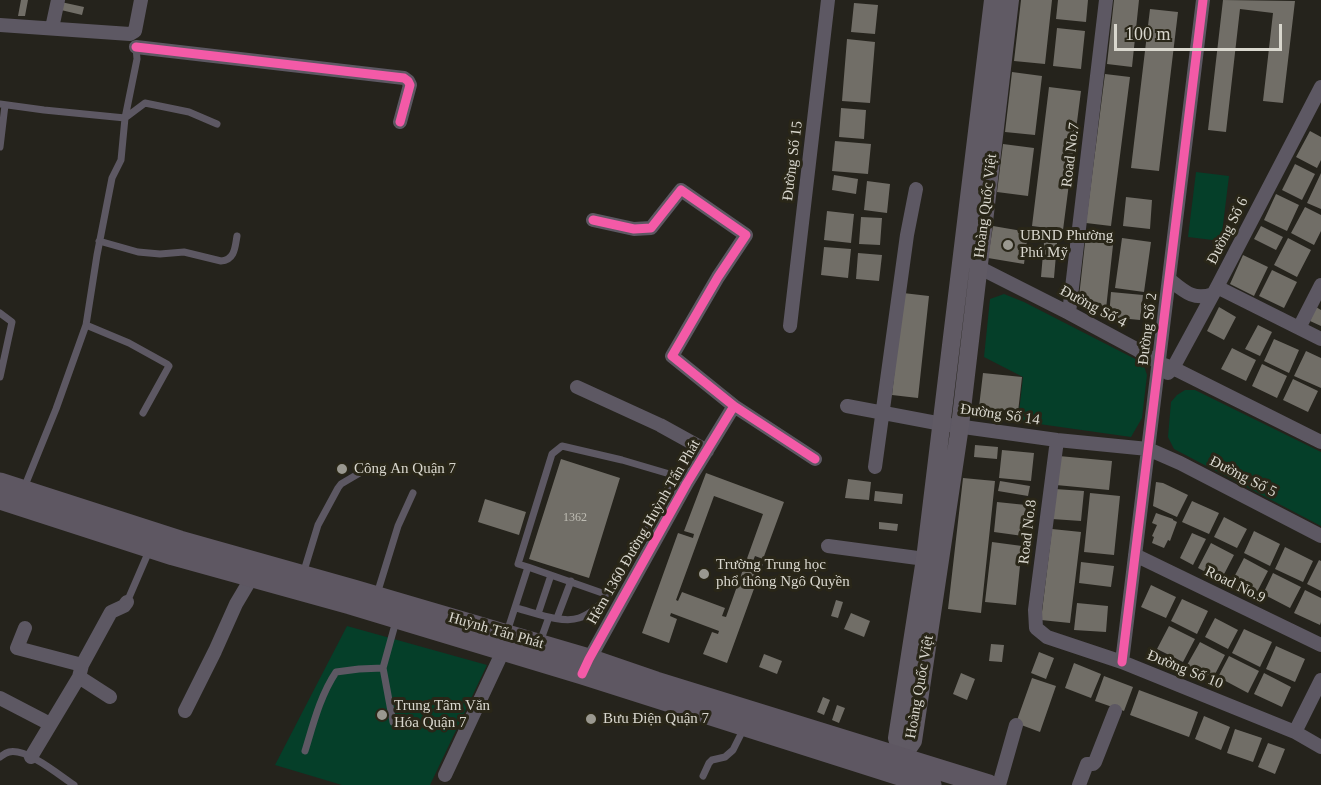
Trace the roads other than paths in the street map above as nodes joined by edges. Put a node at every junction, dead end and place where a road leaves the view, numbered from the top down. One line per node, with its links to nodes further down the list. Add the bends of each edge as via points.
1 (58, 0): 9 (street)
2 (141, 0): 9 (street, via 135,31 130,34)
3 (828, 0): 28 (street, Đường Số 15)
4 (993, 0): 40 (main road, Hoàng Quốc Việt)
5 (1010, 0): 21 (main road, Hoàng Quốc Việt)
6 (1106, 0): 26 (street, Road No.7)
7 (1203, 0): 22 (street, Đường Số 2)
8 (0, 25): 9 (street)
9 (52, 28)
10 (136, 48): 13 (lane); 14 (street, via 404,78 410,86)
11 (1321, 87): 24 (street, Đường Số 6)
12 (3, 104): 13 (lane); 16 (lane)
13 (125, 118): 15 (lane, via 145,103 189,112); 20 (lane, via 121,160 112,178)
14 (400, 122)
15 (217, 124)
16 (0, 147)
17 (916, 189): 39 (street)
18 (593, 220): 36 (street, via 634,229 651,228 681,190 746,236 672,356)
19 (237, 236): 20 (lane, via 233,254 226,261 184,252 138,252)
20 (99, 241): 27 (lane)
21 (978, 267): 26 (street, Đường Số 4); 40 (main road, Hoàng Quốc Việt)
22 (1169, 279): 24 (street, via 1198,297); 31 (street, Đường Số 2)
23 (1321, 285): 29 (street)
24 (1215, 291): 29 (street); 32 (street, Đường Số 6)
25 (0, 313): 33 (lane, via 12,322)
26 (1069, 313): 31 (street, Đường Số 4)
27 (86, 325): 38 (lane, via 169,366); 52 (lane, via 56,409)
28 (790, 326)
29 (1299, 328): 30 (street)
30 (1321, 339)
31 (1159, 363): 32 (street, Đường Số 4); 34 (street, Đường Số 2)
32 (1173, 368): 34 (street, Đường Số 6); 42 (street, Đường Số 4)
33 (0, 378)
34 (1156, 384): 43 (street, Đường Số 2)
35 (577, 387): 44 (street)
36 (734, 406): 44 (street, Hẻm 1360 Đường Huỳnh Tấn Phát); 45 (street)
37 (847, 406): 39 (street, Đường Số 14)
38 (143, 413)
39 (883, 414): 40 (street, Đường Số 14); 46 (street)
40 (951, 425): 41 (street, Đường Số 14); 57 (main road, Hoàng Quốc Việt); 93 (main road, Hoàng Quốc Việt, via 913,741)
41 (1057, 440): 43 (street, Đường Số 14); 71 (street, Road No.8)
42 (1321, 442)
43 (1148, 449): 53 (street, Đường Số 5); 56 (street, Đường Số 2)
44 (707, 450): 50 (street, Hẻm 1360 Đường Huỳnh Tấn Phát)
45 (815, 459)
46 (875, 467)
47 (363, 471): 60 (lane, via 338,488 318,525)
48 (673, 475): 50 (lane); 58 (lane, via 562,446 552,454 518,564); 63 (lane, via 664,499)
49 (0, 483): 52 (main road, Huỳnh Tấn Phát)
50 (687, 483): 76 (street, Hẻm 1360 Đường Huỳnh Tấn Phát)
51 (413, 493): 64 (lane, via 398,526)
52 (14, 498): 55 (main road, Huỳnh Tấn Phát); 60 (main road, Huỳnh Tấn Phát)
53 (1321, 536)
54 (828, 546): 57 (street)
55 (150, 548): 61 (main road, Huỳnh Tấn Phát); 65 (lane)
56 (1135, 555): 74 (street, Road No.9); 75 (street, Đường Số 2)
57 (925, 559): 93 (main road, Hoàng Quốc Việt, via 897,738)
58 (528, 567): 59 (lane); 66 (lane)
59 (551, 575): 62 (lane); 67 (lane)
60 (303, 576): 64 (main road, Huỳnh Tấn Phát)
61 (252, 577): 69 (main road, Huỳnh Tấn Phát); 82 (street)
62 (570, 581): 63 (lane); 68 (lane)
63 (608, 595): 68 (lane, via 577,619)
64 (377, 596): 72 (main road, Huỳnh Tấn Phát)
65 (127, 603): 78 (street, via 111,612)
66 (516, 608): 67 (lane); 72 (lane)
67 (538, 614): 68 (lane)
68 (553, 617): 73 (lane)
69 (397, 619): 72 (main road, Huỳnh Tấn Phát); 77 (lane)
70 (25, 628): 78 (street, via 17,648)
71 (1036, 628): 75 (street, Đường Số 10, via 1047,637)
72 (505, 643): 73 (main road, Huỳnh Tấn Phát); 76 (main road, Huỳnh Tấn Phát); 94 (street)
73 (539, 644): 76 (main road, Huỳnh Tấn Phát)
74 (1321, 645)
75 (1122, 662): 88 (street, Đường Số 10)
76 (586, 666): 86 (main road, Huỳnh Tấn Phát); 93 (main road, Huỳnh Tấn Phát, via 656,682)
77 (383, 668): 84 (lane); 90 (lane, via 336,672)
78 (80, 671): 80 (street); 85 (street)
79 (1321, 680): 88 (street)
80 (110, 697)
81 (0, 698): 85 (street)
82 (185, 711)
83 (1115, 711): 100 (street, via 1095,762 1087,764)
84 (393, 722)
85 (50, 724): 92 (street)
86 (745, 726): 93 (main road, Huỳnh Tấn Phát); 95 (lane, via 732,750 725,757 712,760)
87 (1016, 726): 99 (street)
88 (1295, 732): 89 (street, Đường Số 10)
89 (1321, 747)
90 (305, 751)
91 (0, 757): 92 (lane, via 16,752)
92 (31, 757): 96 (lane)
93 (896, 772): 97 (main road, Huỳnh Tấn Phát); 98 (main road, Huỳnh Tấn Phát)
94 (445, 775)
95 (704, 776)
96 (74, 785)
97 (931, 785)
98 (989, 785)
99 (999, 785)
100 (1079, 785)

